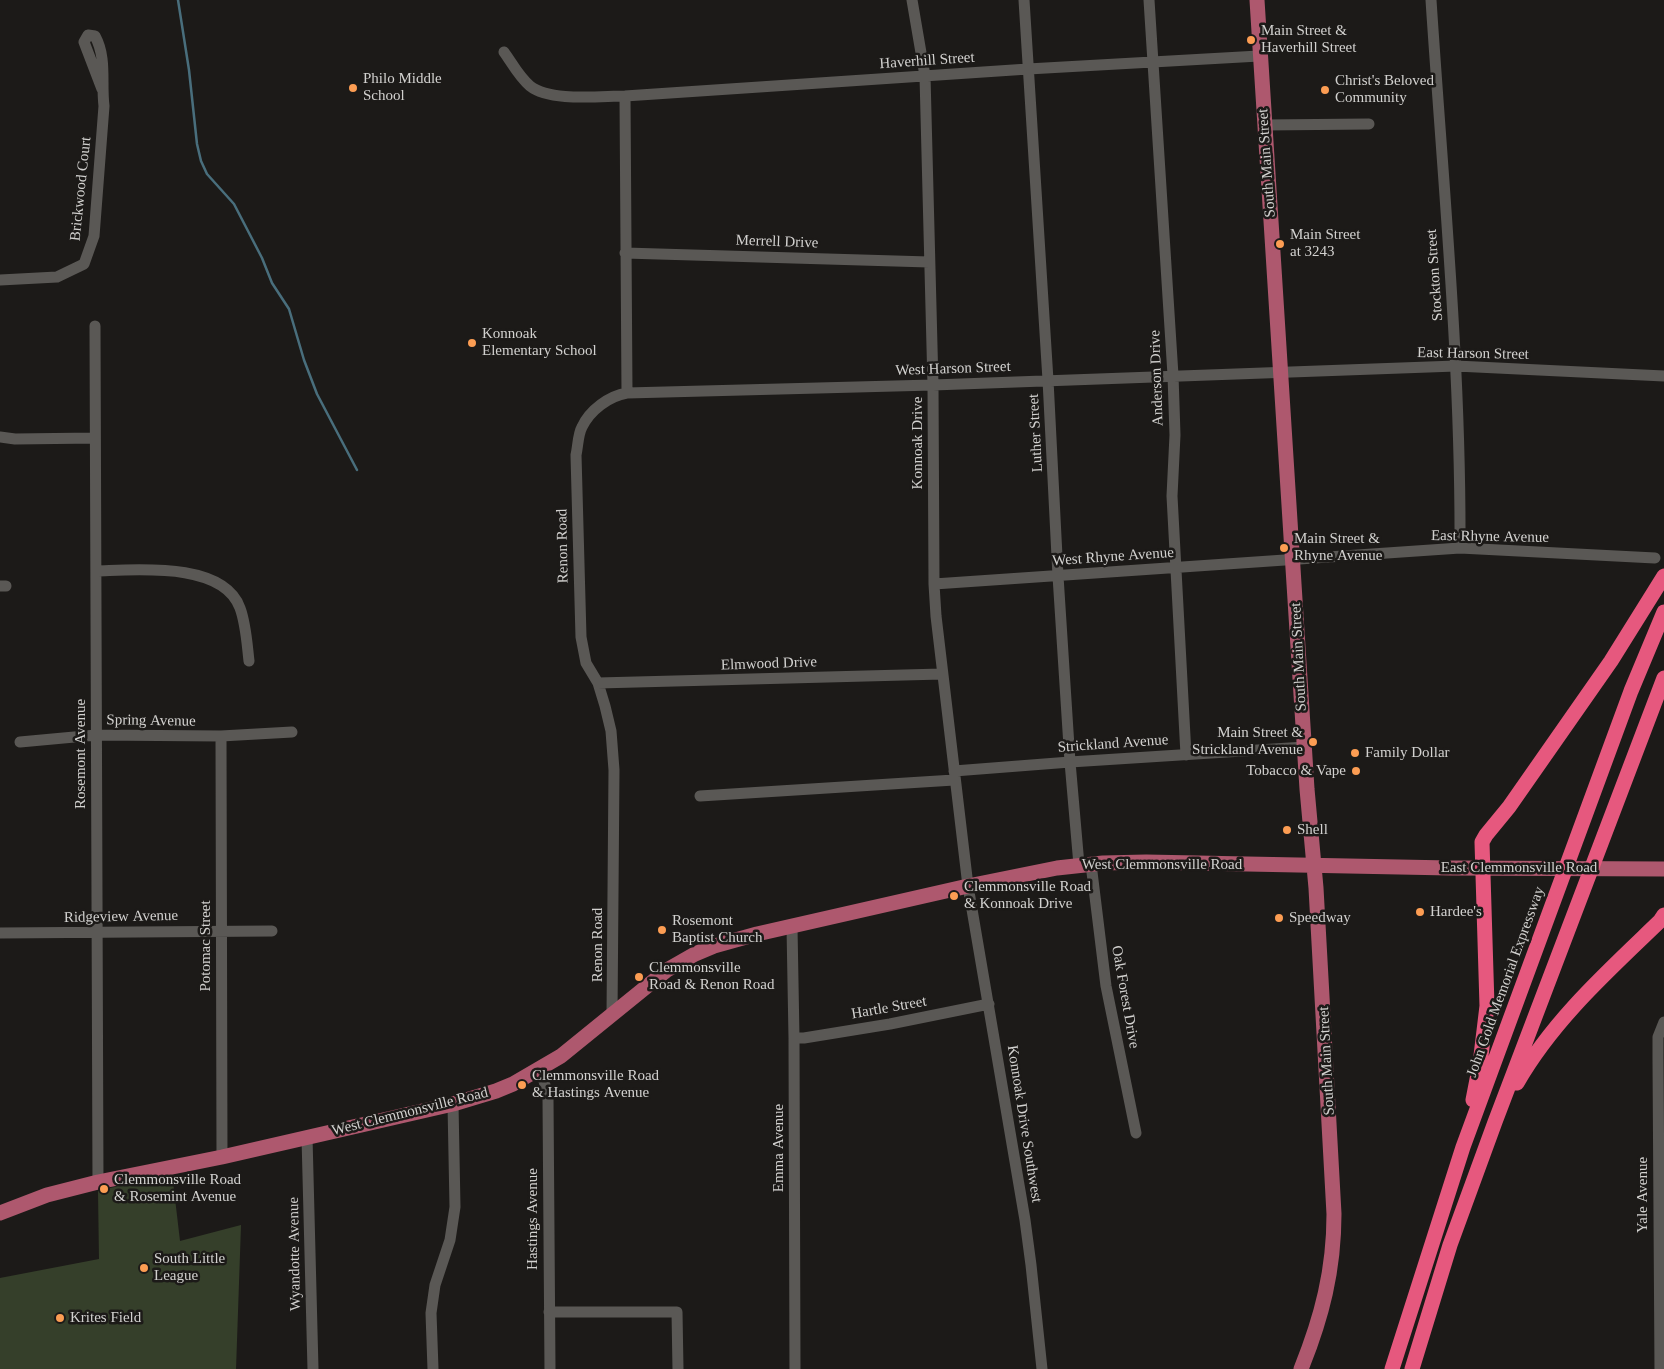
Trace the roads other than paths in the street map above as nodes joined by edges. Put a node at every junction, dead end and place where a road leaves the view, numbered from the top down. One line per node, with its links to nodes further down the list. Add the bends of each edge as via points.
1 (912, 0): 10 (street, Konnoak Drive)
2 (1024, 0): 9 (street, Luther Street)
3 (1149, 0): 8 (street, Anderson Drive)
4 (1257, 0): 7 (main road, South Main Street)
5 (1431, 0): 19 (street, Stockton Street)
6 (504, 52): 12 (street, Haverhill Street, via 523,79 536,90 550,94)
7 (1260, 56): 8 (street, Haverhill Street); 14 (main road, South Main Street)
8 (1153, 61): 9 (street, Haverhill Street); 21 (street, Anderson Drive)
9 (1028, 69): 10 (street, Haverhill Street); 23 (street, Luther Street)
10 (925, 76): 12 (street, Haverhill Street); 16 (street, Konnoak Drive)
11 (102, 89): 17 (street, Brickwood Court, via 104,106 94,236 84,264 57,277)
12 (625, 96): 15 (street)
13 (1369, 124): 14 (street)
14 (1264, 125): 20 (main road, South Main Street)
15 (625, 253): 16 (street, Merrell Drive); 25 (street)
16 (929, 262): 24 (street, Konnoak Drive)
17 (0, 280)
18 (95, 326): 27 (street, Rosemont Avenue)
19 (1456, 366): 20 (street, East Harson Street); 22 (street, East Harson Street); 28 (street, Stockton Street)
20 (1281, 373): 21 (street, West Harson Street); 30 (main road, South Main Street)
21 (1173, 375): 23 (street, West Harson Street); 31 (street, Anderson Drive)
22 (1664, 376)
23 (1048, 380): 24 (street, West Harson Street); 33 (street, Luther Street)
24 (933, 385): 25 (street, West Harson Street); 35 (street, Konnoak Drive)
25 (627, 393): 40 (street, Renon Road, via 598,407 582,427 576,455 580,637 586,663)
26 (0, 437): 27 (street)
27 (95, 438): 32 (street, Rosemont Avenue)
28 (1460, 548): 29 (street, East Rhyne Avenue); 30 (street, East Rhyne Avenue)
29 (1655, 558)
30 (1294, 560): 31 (street, West Rhyne Avenue); 45 (main road, South Main Street)
31 (1175, 568): 33 (street, West Rhyne Avenue); 46 (street, Anderson Drive)
32 (96, 571): 37 (street, via 164,570 196,575 215,583 232,596 240,608); 42 (street, Rosemont Avenue)
33 (1058, 576): 35 (street, West Rhyne Avenue); 47 (street, Luther Street)
34 (1664, 576): 52 (highway, via 1611,661 1486,835 1482,842)
35 (934, 584): 38 (street, Konnoak Drive)
36 (1664, 612): 70 (highway, John Gold Memorial Expressway, via 1631,691)
37 (249, 661)
38 (942, 674): 40 (street, Elmwood Drive); 48 (street, Konnoak Drive)
39 (1664, 678): 67 (highway)
40 (598, 683): 62 (street, Renon Road, via 610,731 614,770)
41 (292, 732): 43 (street, Spring Avenue)
42 (96, 735): 43 (street, Spring Avenue); 44 (street, Spring Avenue); 60 (street, Rosemont Avenue)
43 (221, 736): 57 (street, Potomac Street)
44 (20, 742)
45 (1304, 747): 46 (street, Strickland Avenue); 51 (main road, South Main Street)
46 (1186, 755): 47 (street, Strickland Avenue)
47 (1070, 762): 48 (street, Strickland Avenue); 50 (street, Luther Street)
48 (954, 776): 49 (street, Strickland Avenue); 54 (street, Konnoak Drive)
49 (700, 796)
50 (1085, 864): 51 (main road, West Clemmonsville Road, via 1146,862); 54 (main road, West Clemmonsville Road); 68 (street, Oak Forest Drive)
51 (1314, 866): 52 (main road, East Clemmonsville Road); 81 (main road, South Main Street, via 1334,1229 1322,1312)
52 (1483, 868): 53 (main road, East Clemmonsville Road); 70 (highway, via 1487,1006 1480,1064)
53 (1664, 869)
54 (968, 886): 56 (main road, West Clemmonsville Road); 61 (street, Konnoak Drive Southwest)
55 (1664, 915): 67 (highway, via 1553,1029)
56 (792, 927): 62 (main road, West Clemmonsville Road, via 738,939 695,954 667,970); 64 (street, Emma Avenue)
57 (221, 930): 58 (street, Ridgeview Avenue); 60 (street, Ridgeview Avenue); 71 (street, Potomac Street)
58 (272, 931)
59 (0, 933): 60 (street, Ridgeview Avenue)
60 (97, 933): 72 (street, Rosemont Avenue)
61 (989, 1004): 64 (street, Hartle Street, via 890,1024); 80 (street, Konnoak Drive Southwest, via 1032,1265)
62 (612, 1014): 65 (main road, West Clemmonsville Road)
63 (1664, 1022): 84 (street, Yale Avenue, via 1658,1037)
64 (794, 1038): 79 (street, Emma Avenue)
65 (538, 1071): 66 (main road, West Clemmonsville Road, via 496,1091); 74 (street, Hastings Avenue, via 548,1098)
66 (453, 1104): 69 (main road, West Clemmonsville Road); 76 (street, via 455,1207 431,1313)
67 (1495, 1122): 83 (highway, via 1450,1245)
68 (1136, 1133)
69 (307, 1138): 71 (main road, West Clemmonsville Road); 75 (street, Wyandotte Avenue)
70 (1463, 1147): 82 (highway, John Gold Memorial Expressway)
71 (222, 1156): 72 (main road, West Clemmonsville Road)
72 (98, 1182): 73 (main road, West Clemmonsville Road)
73 (0, 1213)
74 (548, 1312): 77 (street, Hastings Avenue); 78 (street, via 677,1312)
75 (313, 1369)
76 (433, 1369)
77 (550, 1369)
78 (678, 1369)
79 (795, 1369)
80 (1042, 1369)
81 (1301, 1369)
82 (1392, 1369)
83 (1412, 1369)
84 (1660, 1369)

